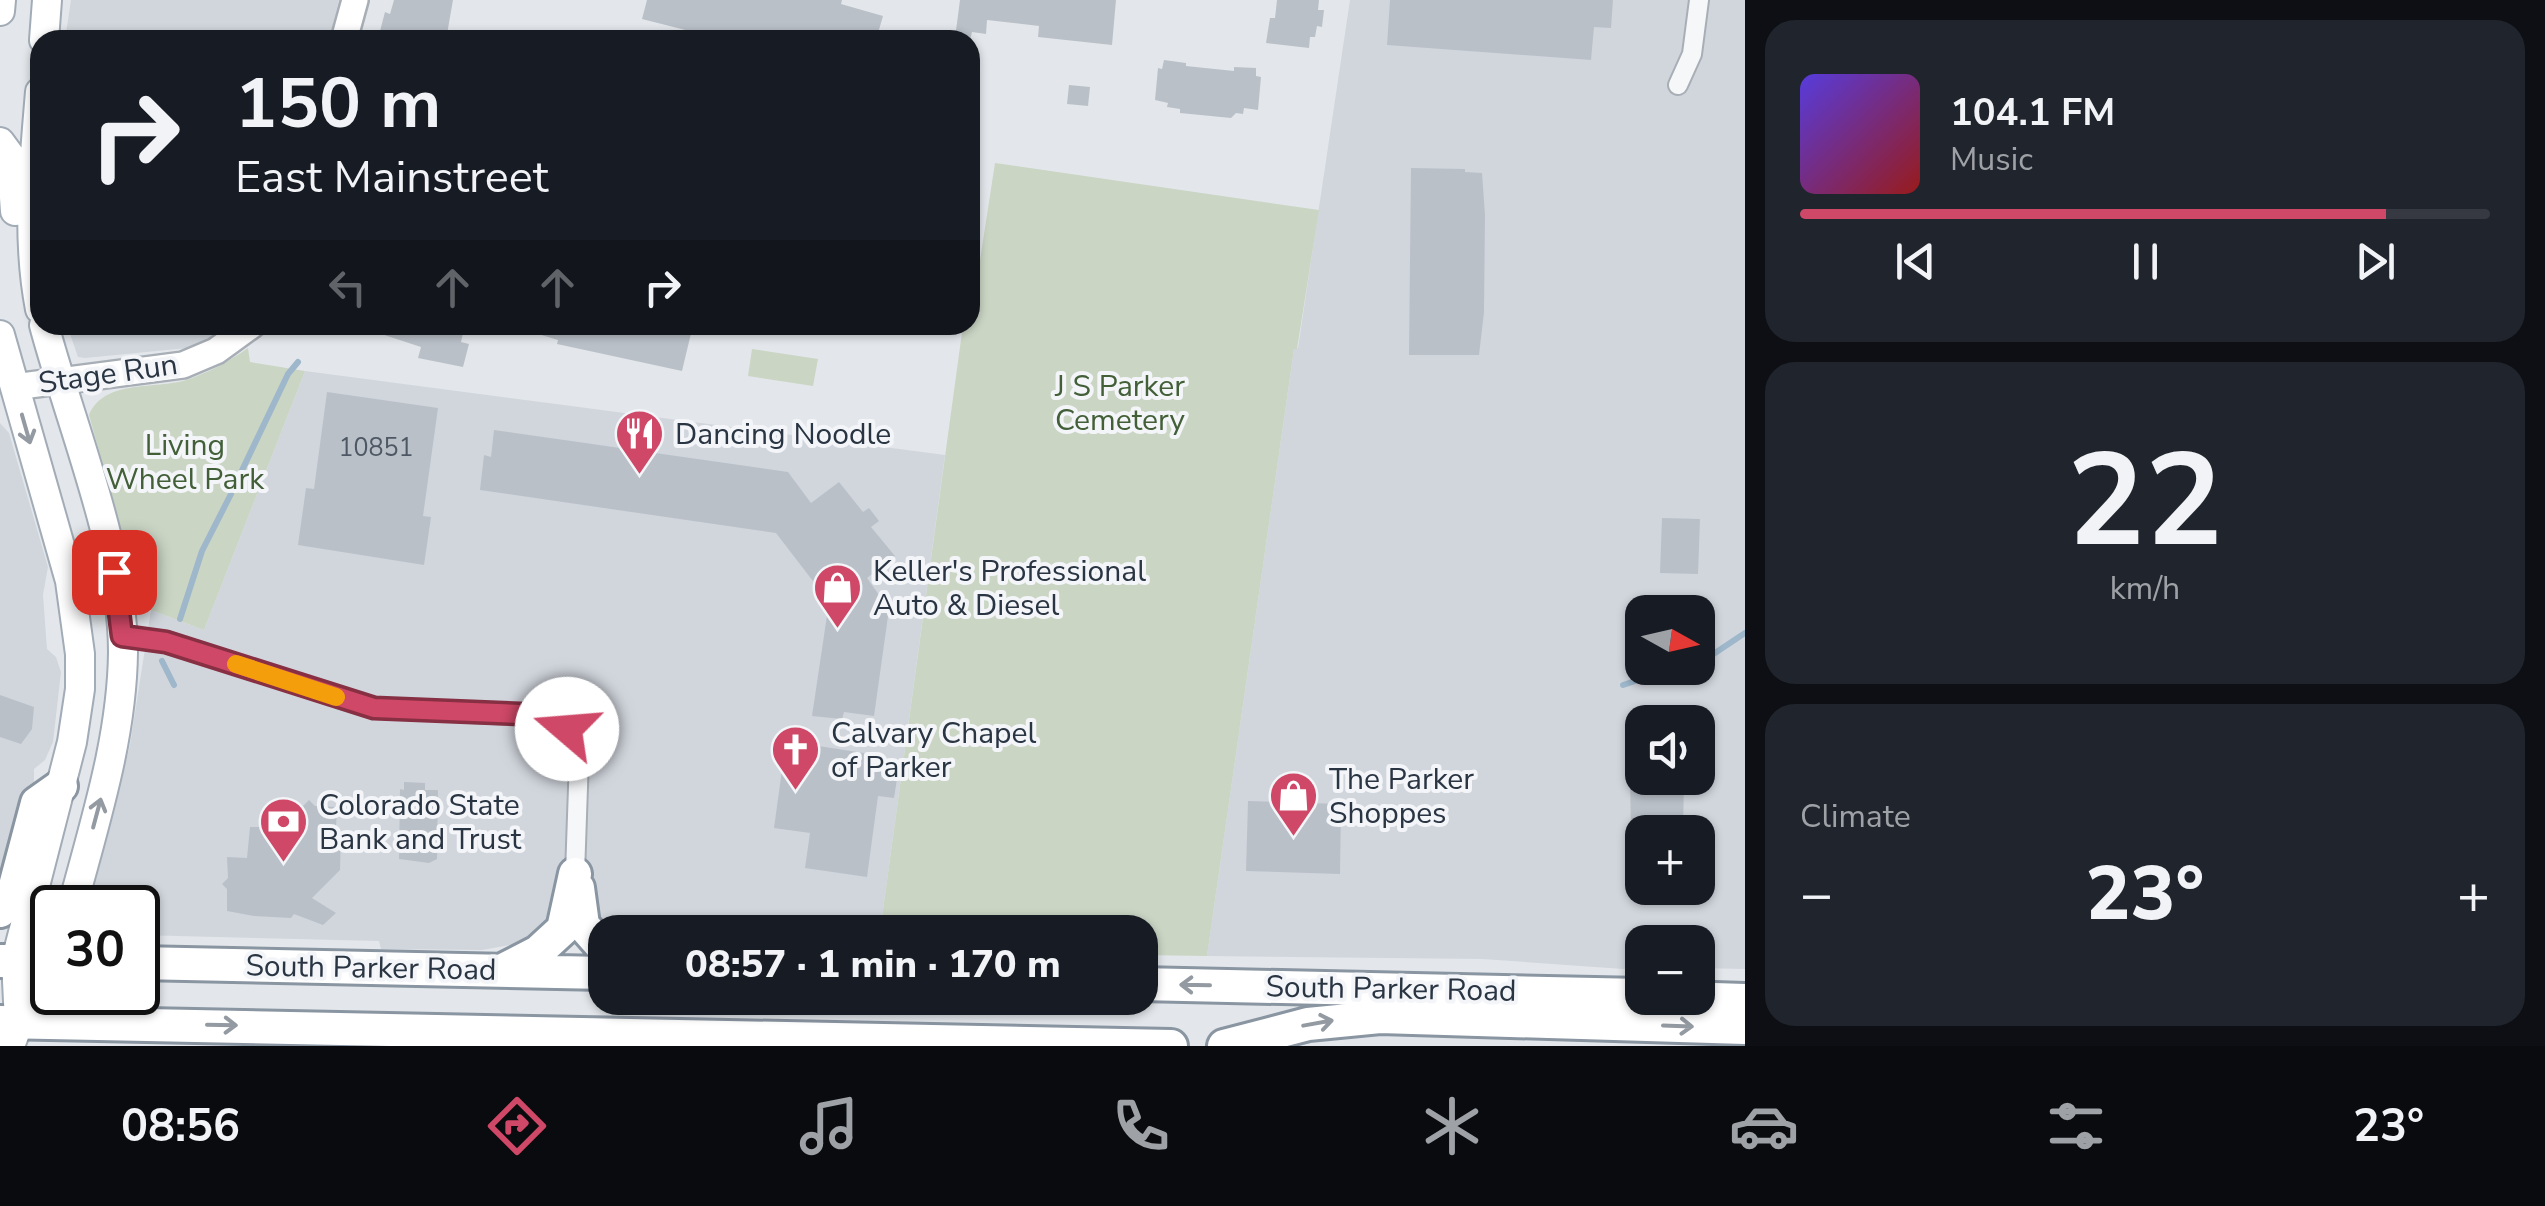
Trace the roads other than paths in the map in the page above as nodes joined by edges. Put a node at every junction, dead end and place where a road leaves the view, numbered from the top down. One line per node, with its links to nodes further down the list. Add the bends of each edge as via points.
1 (1, 0): 5 (main road)
2 (47, 0): 6 (main road)
3 (354, 0): 7 (street)
4 (1699, 0): 8 (street, via 1692,54)
5 (0, 12)
6 (45, 30)
7 (346, 30)
8 (1678, 86)
9 (0, 142): 10 (main road, via 14,177 15,249)
10 (30, 267)
11 (0, 335): 15 (main road)
12 (47, 335): 14 (main road)
13 (238, 335): 14 (street, Stage Run, via 183,365)
14 (59, 380): 15 (street, Stage Run); 17 (main road, via 109,550)
15 (14, 387): 16 (main road, one-way to 16)
16 (42, 481): 17 (main road, via 65,506 98,619); 18 (main road, via 70,581 80,654 76,722)
17 (122, 636): 19 (street, via 166,642 374,708 552,717 574,738 579,758); 20 (main road, one-way to 17, via 114,745)
18 (60, 786): 21 (highway, via 37,802 15,886); 23 (main road)
19 (575, 874): 22 (highway); 25 (highway, via 563,929 538,952)
20 (78, 885)
21 (0, 911)
22 (588, 930)
23 (8, 960): 34 (main road)
24 (160, 963): 25 (highway, South Parker Road)
25 (500, 971): 26 (highway, South Parker Road)
26 (588, 973)
27 (1158, 984): 28 (highway, South Parker Road, one-way to 27)
28 (1625, 995)
29 (1715, 999): 30 (highway)
30 (1745, 1000)
31 (30, 1001): 34 (main road)
32 (171, 1024): 34 (highway, South Parker Road); 35 (highway); 36 (highway, South Parker Road, one-way to 36)
33 (1745, 1028): 37 (highway, one-way to 33, via 1308,1024 1380,1017)
34 (10, 1030)
35 (98, 1046)
36 (1170, 1046)
37 (1224, 1046)

